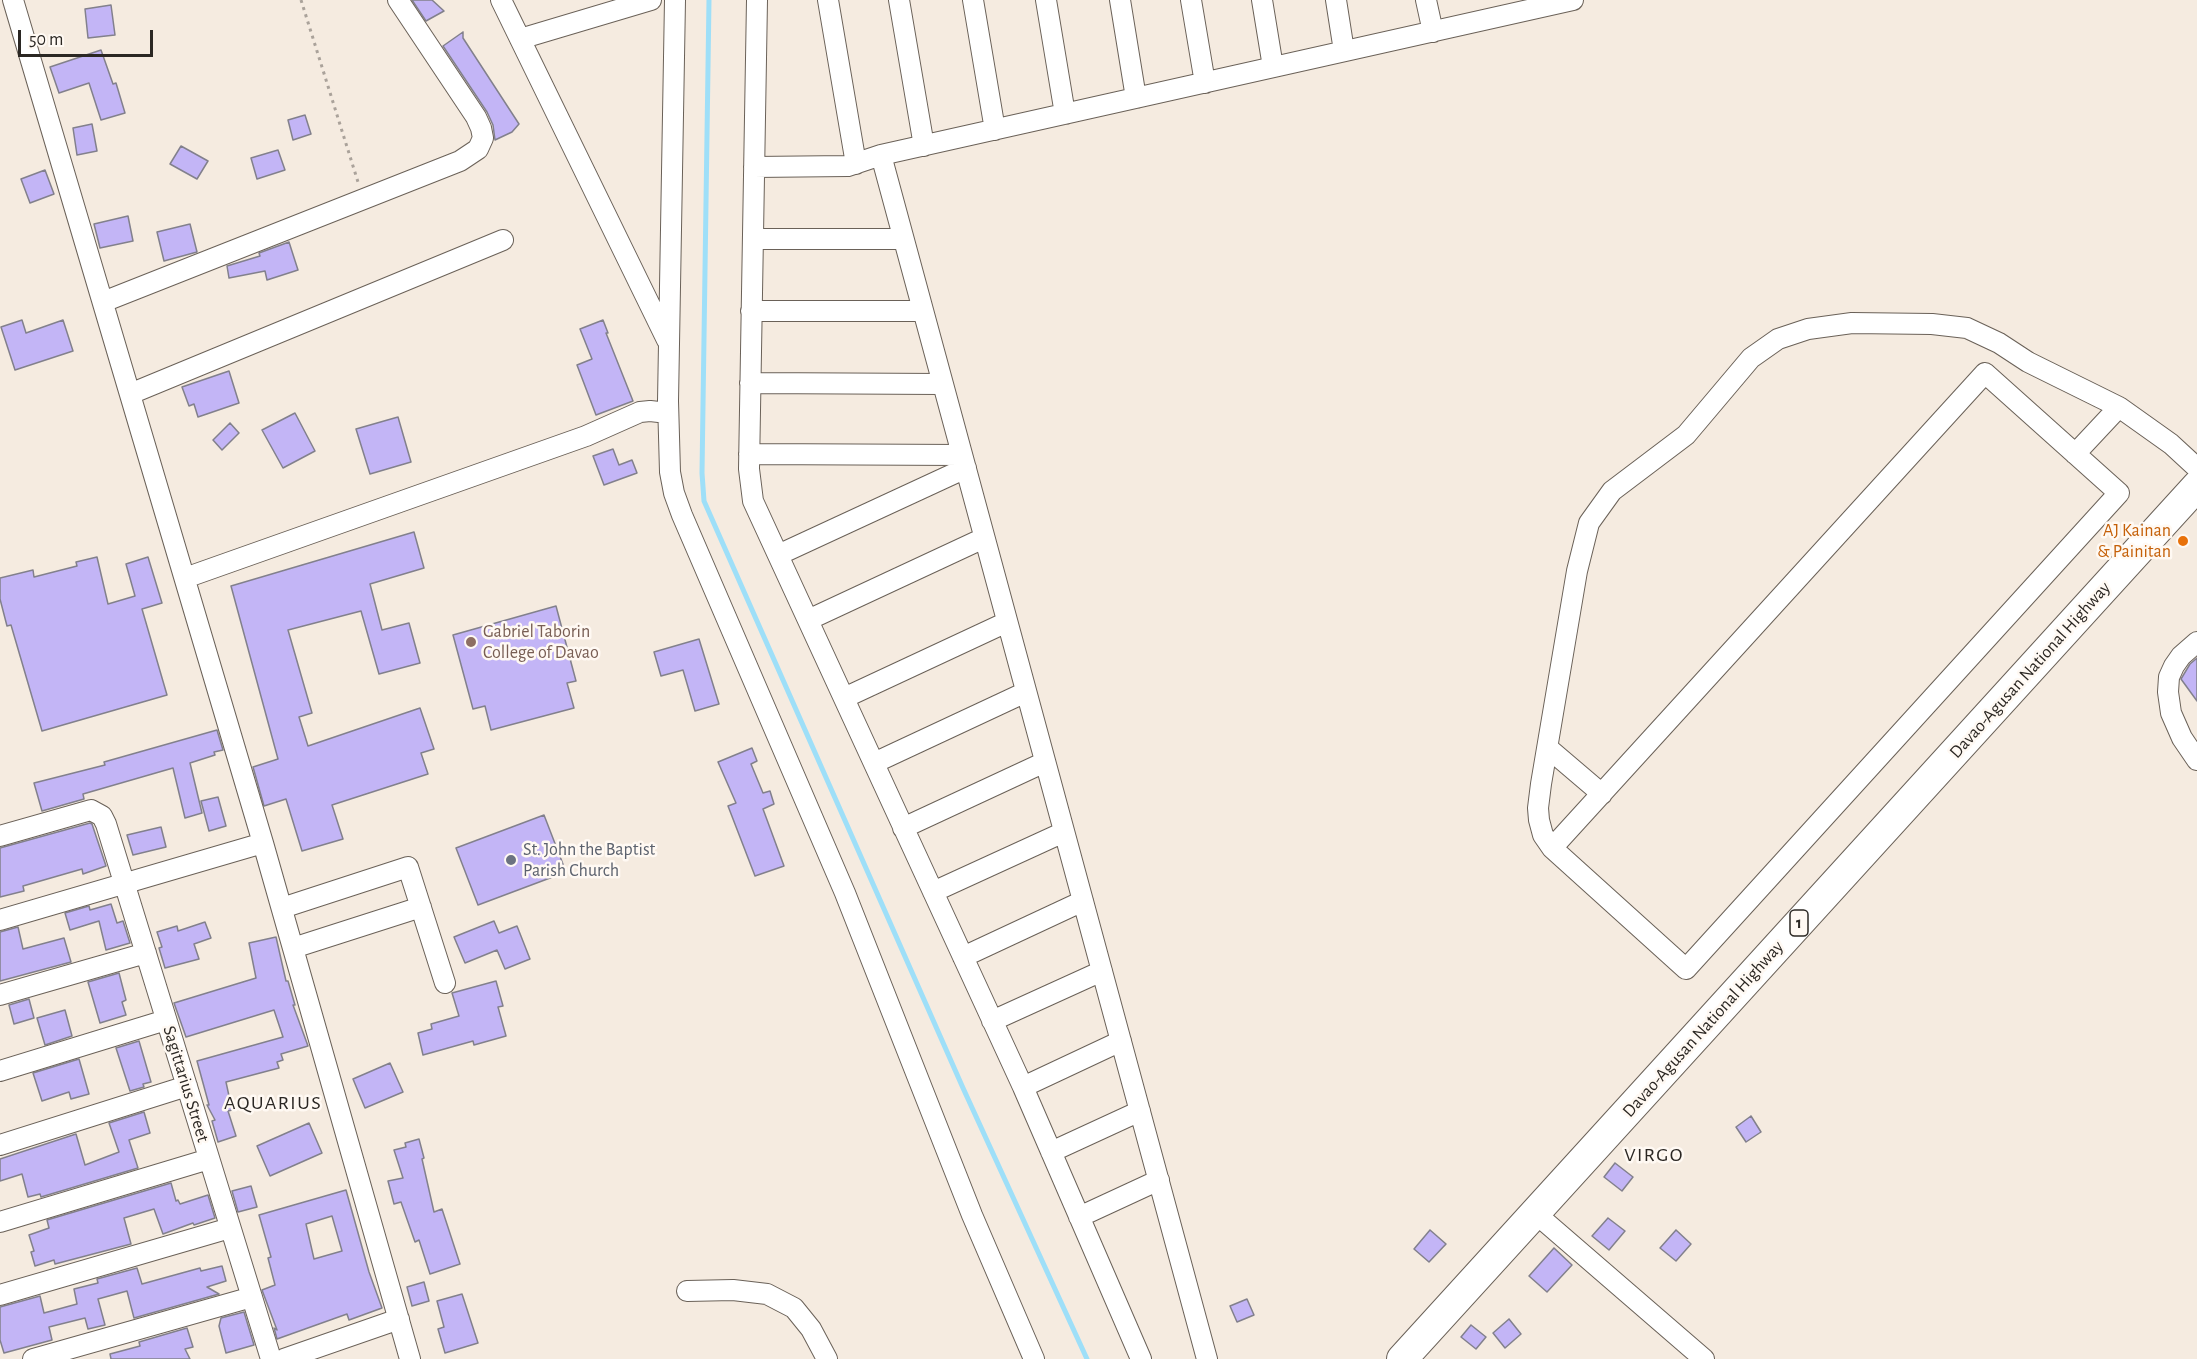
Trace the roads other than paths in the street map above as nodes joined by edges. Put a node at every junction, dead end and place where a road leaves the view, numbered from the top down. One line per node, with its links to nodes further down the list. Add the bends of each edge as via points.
1 (13, 0): 33 (street)
2 (398, 0): 33 (street, via 476,117 483,138 478,149 460,161)
3 (501, 0): 19 (street)
4 (651, 0): 19 (street)
5 (675, 0): 36 (street)
6 (757, 0): 29 (street)
7 (828, 0): 28 (street)
8 (899, 0): 26 (street)
9 (973, 0): 25 (street)
10 (1046, 0): 24 (street)
11 (1120, 0): 23 (street)
12 (1191, 0): 22 (street)
13 (1262, 0): 21 (street)
14 (1335, 0): 20 (street)
15 (1426, 0): 18 (street)
16 (1572, 0): 17 (street)
17 (1501, 8): 18 (street)
18 (1433, 32): 20 (street)
19 (520, 39): 36 (street)
20 (1344, 51): 21 (street)
21 (1273, 67): 22 (street)
22 (1205, 82): 23 (street)
23 (1136, 98): 24 (street)
24 (1065, 114): 25 (street)
25 (995, 130): 26 (street)
26 (924, 146): 27 (street)
27 (880, 155): 28 (street); 31 (street)
28 (856, 164): 29 (street)
29 (754, 167): 30 (street)
30 (753, 238): 31 (street); 34 (street)
31 (903, 239): 35 (street)
32 (503, 240): 39 (street)
33 (103, 302): 39 (street)
34 (752, 311): 35 (street); 37 (street)
35 (923, 311): 38 (street)
36 (669, 345): 41 (street)
37 (750, 383): 38 (street); 42 (street)
38 (942, 384): 44 (street)
39 (130, 394): 49 (street)
40 (2119, 407): 43 (street); 45 (street); 55 (street, via 1967,328 1852,323 1808,329 1778,339 1751,358 1686,435 1612,491 1589,523 1577,571)
41 (668, 413): 49 (street, via 650,411 633,415 586,436); 101 (street, via 670,472 682,515 845,893 972,1215)
42 (749, 454): 44 (street); 48 (street, via 753,501)
43 (2075, 454): 59 (street, via 1985,373); 64 (street, via 2119,493 1686,969)
44 (964, 462): 47 (street); 48 (street)
45 (2197, 468)
46 (2197, 486): 88 (highway, Davao-Agusan National Highway / 1)
47 (984, 538): 50 (street); 51 (street)
48 (778, 555): 50 (street)
49 (185, 578): 63 (street)
50 (808, 620): 54 (street)
51 (1007, 622): 53 (street); 54 (street)
52 (2197, 642): 56 (street, via 2174,666 2168,692 2171,713)
53 (1026, 693): 57 (street); 58 (street)
54 (844, 698): 58 (street)
55 (1548, 748): 59 (street); 64 (street, via 1538,808 1543,835)
56 (2197, 760)
57 (1045, 762): 60 (street); 61 (street)
58 (874, 763): 60 (street)
59 (1602, 794): 64 (street)
60 (903, 828): 66 (street)
61 (1064, 831): 66 (street); 67 (street)
62 (0, 836): 65 (street, Sagittarius Street, via 91,810 102,816 106,824)
63 (263, 843): 65 (street); 69 (street)
64 (1552, 848)
65 (124, 884): 70 (street); 72 (street, Sagittarius Street)
66 (933, 892): 73 (street)
67 (1083, 901): 73 (street); 74 (street)
68 (421, 907): 69 (street, via 408,867); 71 (street); 75 (street)
69 (282, 909): 71 (street)
70 (0, 920)
71 (293, 948): 95 (street)
72 (146, 953): 76 (street); 77 (street, Sagittarius Street)
73 (963, 957): 78 (street)
74 (1102, 970): 78 (street); 79 (street)
75 (445, 983)
76 (0, 995)
77 (166, 1020): 80 (street); 81 (street, Sagittarius Street)
78 (992, 1021): 82 (street)
79 (1121, 1041): 82 (street); 83 (street)
80 (0, 1071)
81 (187, 1086): 84 (street); 86 (street, Sagittarius Street)
82 (1023, 1087): 85 (street)
83 (1140, 1111): 85 (street); 87 (street)
84 (0, 1145)
85 (1051, 1152): 89 (street)
86 (209, 1159): 90 (street); 91 (street, Sagittarius Street)
87 (1159, 1180): 89 (street); 103 (street)
88 (1535, 1213): 104 (highway, Davao-Agusan National Highway / 1); 105 (street)
89 (1079, 1217): 102 (street)
90 (0, 1221)
91 (230, 1228): 93 (street); 94 (street, Sagittarius Street)
92 (687, 1291): 100 (street, via 767,1294 794,1308)
93 (0, 1295)
94 (252, 1297): 96 (street); 97 (street, Sagittarius Street)
95 (399, 1319): 98 (street); 99 (street)
96 (34, 1359)
97 (271, 1359)
98 (284, 1359)
99 (410, 1359)
100 (827, 1359)
101 (1034, 1359)
102 (1141, 1359)
103 (1207, 1359)
104 (1402, 1359)
105 (1704, 1359)

